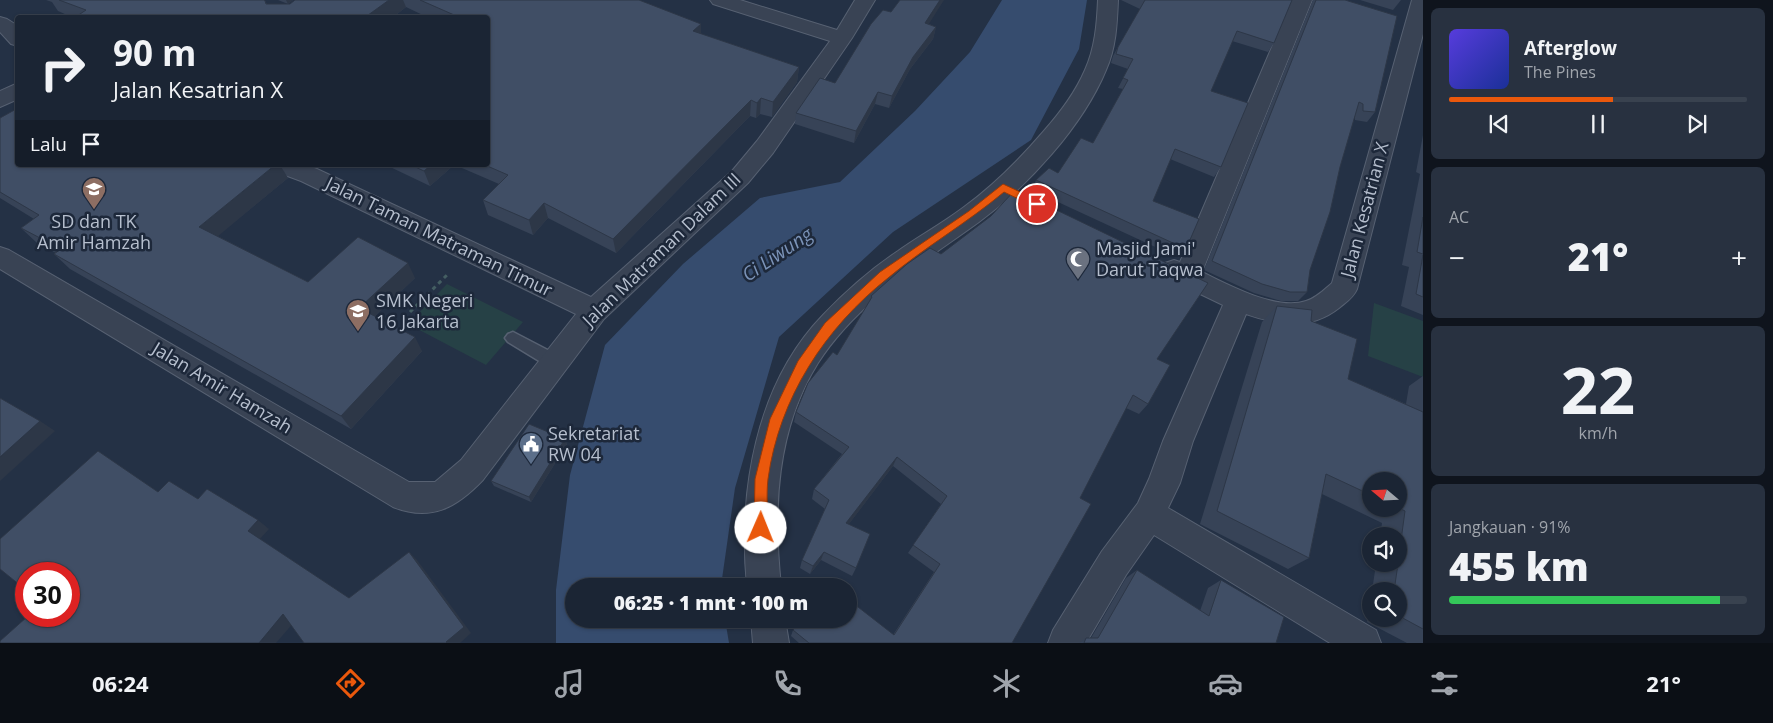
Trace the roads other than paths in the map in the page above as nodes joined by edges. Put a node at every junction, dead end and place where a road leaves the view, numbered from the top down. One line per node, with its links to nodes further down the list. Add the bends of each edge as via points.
1 (720, 0): 8 (street)
2 (865, 0): 8 (street, Jalan Matraman Dalam III)
3 (1108, 0): 12 (street, via 1106,36 1095,71 1080,99 1059,129)
4 (1302, 0): 16 (street)
5 (1422, 0): 17 (street, Jalan Kesatrian X, via 1405,22 1344,289 1315,310 1289,315 1256,308)
6 (0, 23): 7 (street)
7 (15, 36)
8 (842, 38): 18 (street, Jalan Matraman Dalam III, via 740,177)
9 (15, 92): 10 (street)
10 (0, 100)
11 (287, 167): 18 (street, Jalan Taman Matraman Timur)
12 (1003, 188): 13 (street); 23 (street, via 972,214 884,275 829,326 802,364 776,419 762,479 760,561)
13 (1030, 200)
14 (0, 257): 21 (street, Jalan Amir Hamzah, via 404,496 427,500)
15 (1152, 259): 16 (street, Jalan Kesatrian X)
16 (1187, 276): 17 (street, Jalan Kesatrian X)
17 (1239, 300): 22 (street)
18 (594, 311): 20 (street, Jalan Matraman Dalam III)
19 (513, 338): 20 (lane)
20 (555, 362): 21 (street, Jalan Matraman Dalam III, via 472,470)
21 (449, 493)
22 (1149, 514): 25 (street); 27 (street, via 1114,563)
23 (763, 578)
24 (769, 628): 26 (street)
25 (1333, 634): 28 (street)
26 (771, 643)
27 (1066, 643)
28 (1363, 643)

